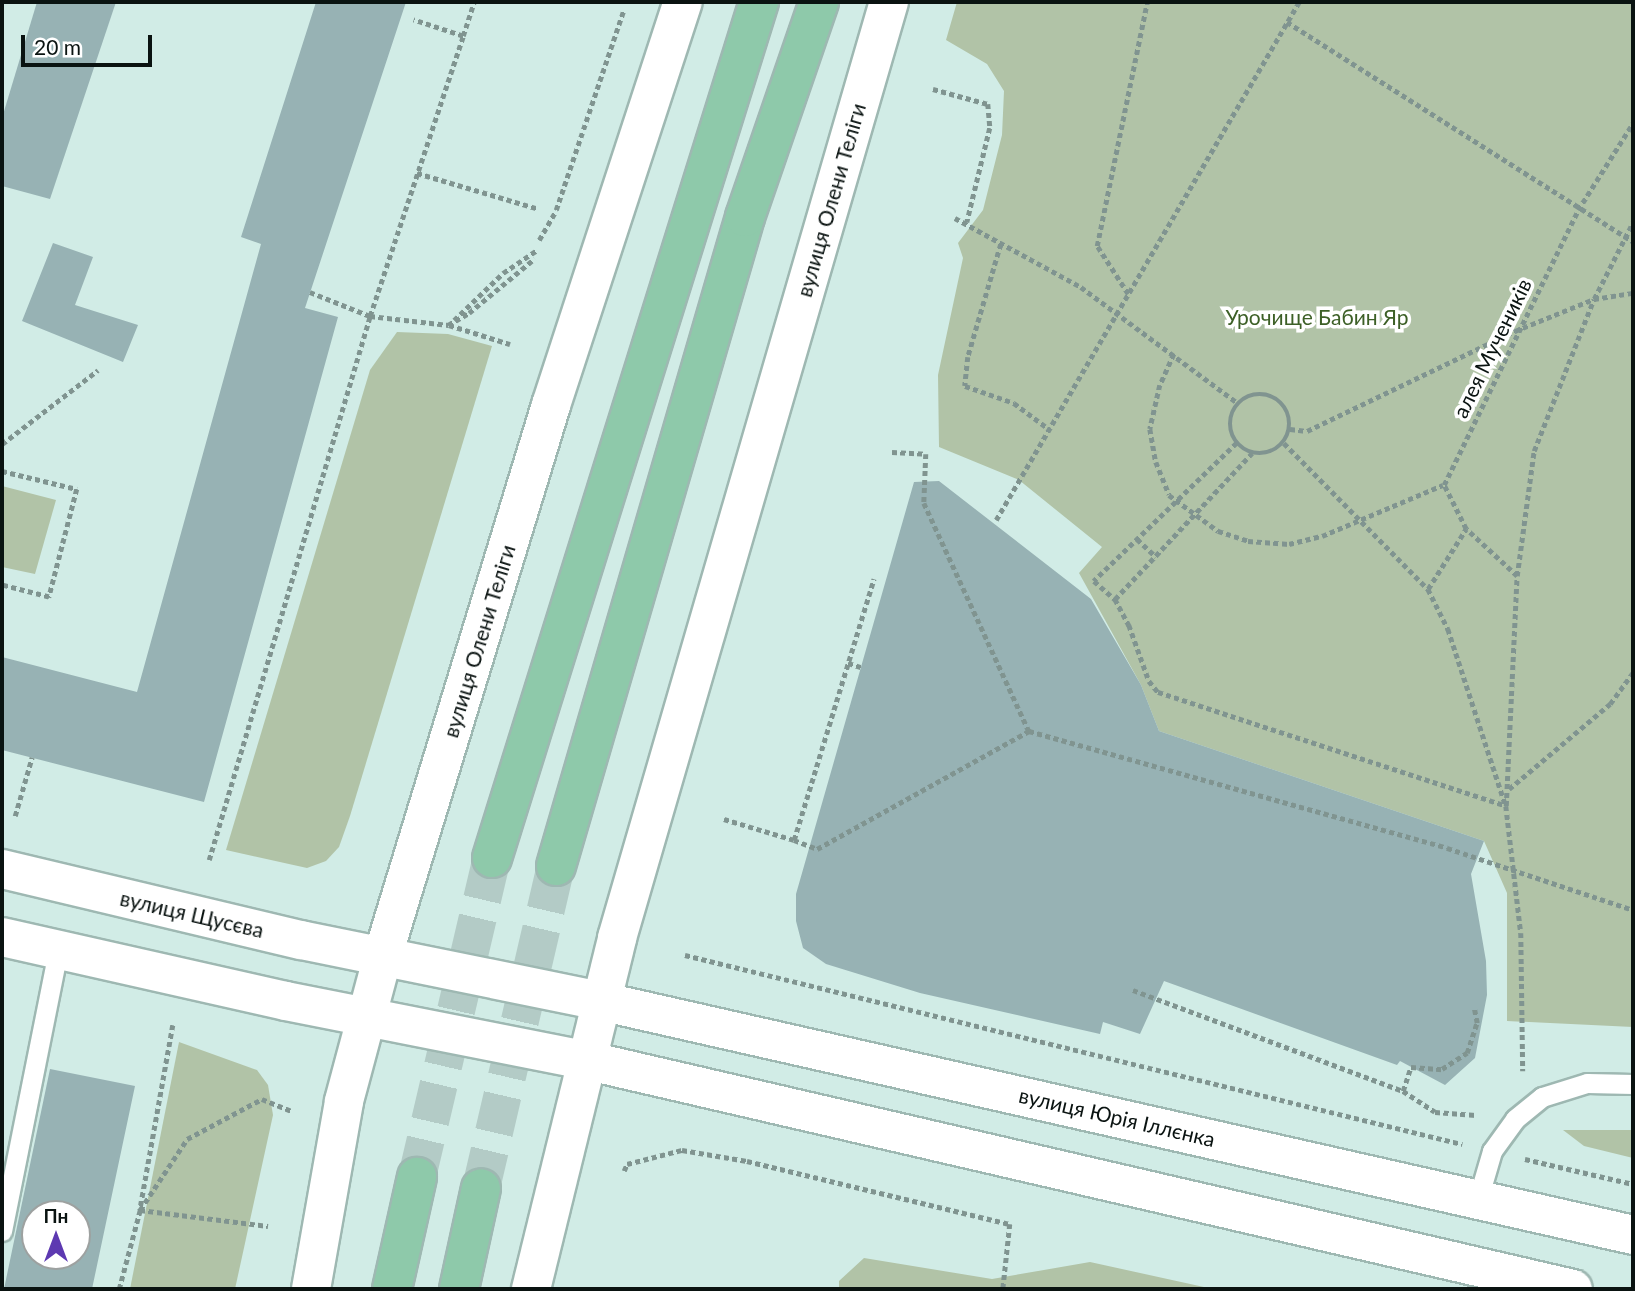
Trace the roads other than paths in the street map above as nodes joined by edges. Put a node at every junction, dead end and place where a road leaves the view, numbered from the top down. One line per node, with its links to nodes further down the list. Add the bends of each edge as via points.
1 (683, 2): 10 (main road, вулиця Олени Теліги, via 551,405)
2 (759, 2): 5 (main road)
3 (819, 2): 6 (main road, via 745,217)
4 (889, 2): 11 (main road, вулиця Олени Теліги)
5 (492, 858)
6 (556, 866)
7 (2, 869): 10 (main road, вулиця Щусєва)
8 (2, 937): 9 (main road)
9 (58, 950): 12 (main road); 18 (lane)
10 (383, 955): 11 (main road, вулиця Щусєва); 12 (main road, вулиця Олени Теліги)
11 (600, 1001): 13 (main road, вулиця Олени Теліги); 17 (main road, вулиця Юрія Іллєнка)
12 (368, 1016): 13 (main road); 20 (main road, вулиця Олени Теліги, via 344,1101)
13 (585, 1060): 23 (main road, вулиця Олени Теліги); 24 (main road)
14 (1633, 1084): 17 (lane, via 1587,1083 1542,1097 1515,1119 1492,1151)
15 (417, 1177): 21 (main road)
16 (481, 1188): 22 (main road)
17 (1478, 1199): 19 (main road, вулиця Юрія Іллєнка)
18 (2, 1231)
19 (1633, 1235)
20 (311, 1289)
21 (392, 1289)
22 (459, 1289)
23 (531, 1289)
24 (1573, 1289)

